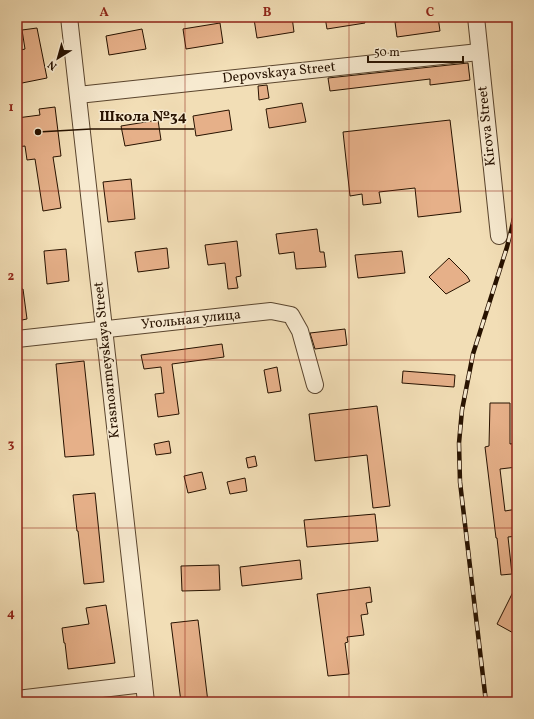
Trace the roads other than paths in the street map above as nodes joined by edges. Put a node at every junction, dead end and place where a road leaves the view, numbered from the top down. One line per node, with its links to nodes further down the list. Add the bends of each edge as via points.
1 (69, 17): 4 (street, Krasnoarmeyskaya Street)
2 (476, 17): 3 (street, Kirova Street)
3 (479, 52): 4 (street, Depovskaya Street); 5 (street, Kirova Street)
4 (78, 95): 6 (street, Krasnoarmeyskaya Street)
5 (499, 236)
6 (103, 329): 7 (street, Угольная улица); 8 (street, Угольная улица, via 271,311 291,315 300,331); 9 (street, Krasnoarmeyskaya Street)
7 (17, 338)
8 (315, 385)
9 (144, 684): 10 (street); 11 (street, Krasnoarmeyskaya Street)
10 (17, 698)
11 (146, 702)

